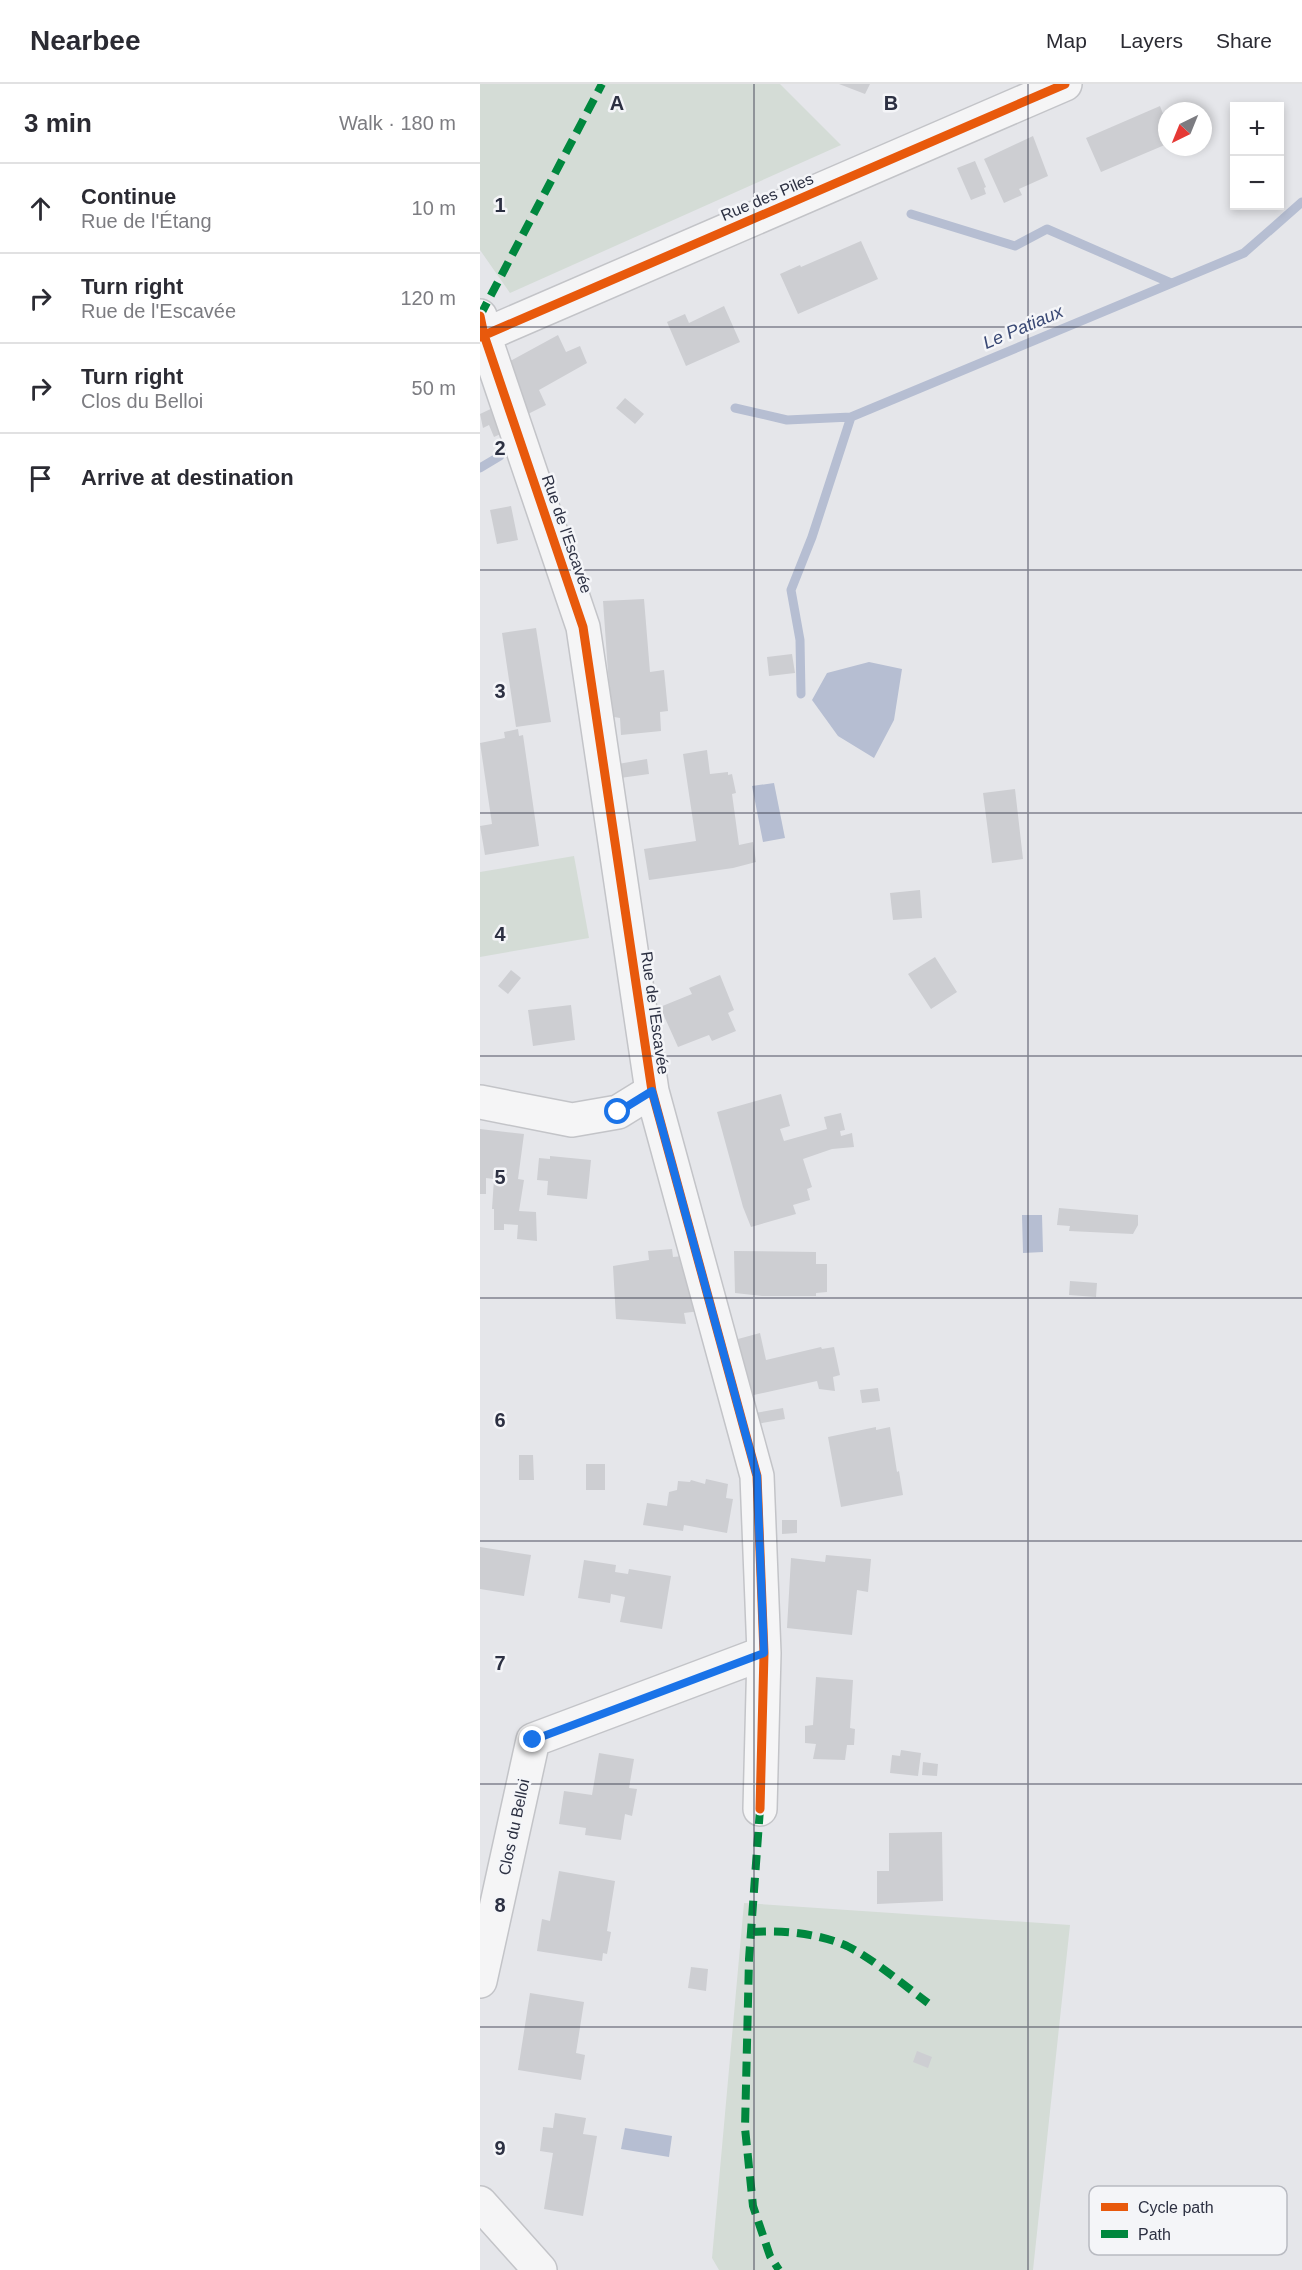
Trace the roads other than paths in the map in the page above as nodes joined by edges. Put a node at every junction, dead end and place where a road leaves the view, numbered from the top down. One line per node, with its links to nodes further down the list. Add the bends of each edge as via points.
1 (1065, 84): 2 (street, Rue des Piles)
2 (481, 330): 3 (street, Rue de l'Escavée, via 583,627)
3 (652, 1091): 4 (street, via 618,1112 572,1120); 5 (street, Rue de l'Escavée, via 757,1476)
4 (480, 1102)
5 (764, 1653): 6 (street, Rue de l'Escavée); 7 (street, Clos du Belloi, via 533,1740)
6 (760, 1809)
7 (480, 1981)
8 (480, 2203): 9 (street)
9 (540, 2270)

